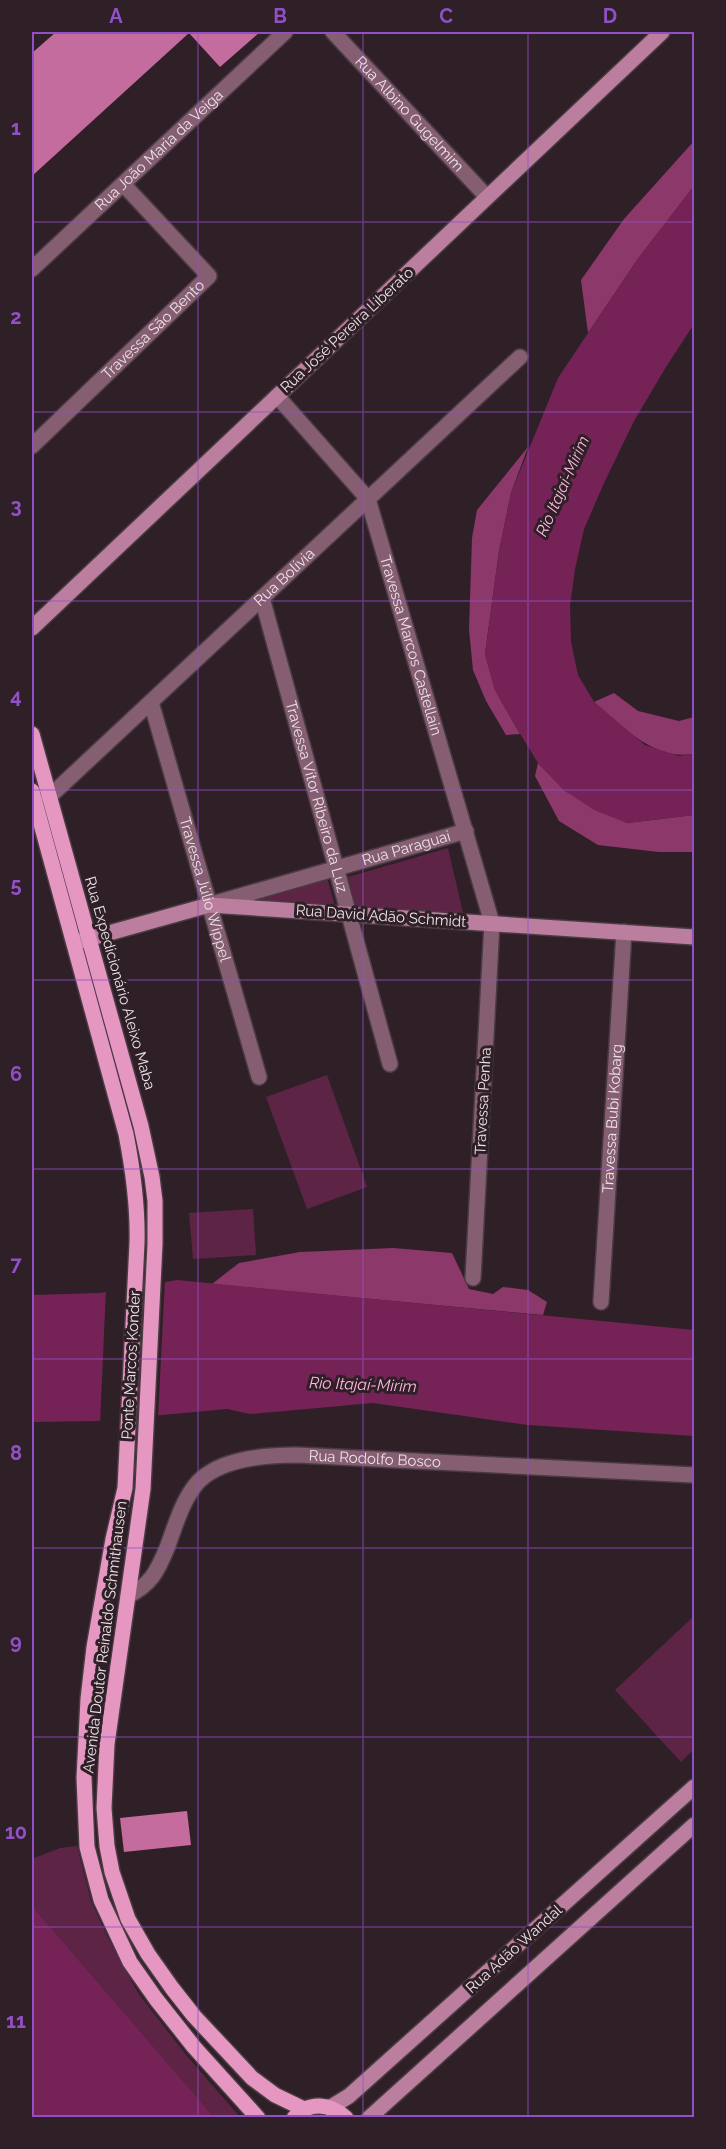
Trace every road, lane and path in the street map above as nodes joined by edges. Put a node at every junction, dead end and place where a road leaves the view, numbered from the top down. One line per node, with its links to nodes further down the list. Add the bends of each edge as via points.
1 (285, 32): 4 (street, Rua João Maria da Veiga)
2 (333, 32): 5 (street, Rua Albino Gugelmim)
3 (662, 32): 5 (main road, Rua José Pereira Liberato)
4 (123, 184): 6 (street, Rua João Maria da Veiga); 9 (street, Travessa São Bento, via 209,276)
5 (488, 197): 8 (main road, Rua José Pereira Liberato)
6 (32, 269)
7 (520, 357): 10 (street, Rua Bolívia)
8 (277, 396): 10 (street, Travessa Marcos Castellain); 12 (main road, Rua José Pereira Liberato)
9 (32, 446)
10 (368, 499): 11 (street, Rua Bolívia); 17 (street, Travessa Marcos Castellain)
11 (262, 598): 13 (street, Rua Bolívia); 18 (street, Travessa Vítor Ribeiro da Luz)
12 (32, 627)
13 (151, 702): 16 (street, Rua Bolívia); 19 (street, Travessa Júlio Wippel)
14 (32, 734): 16 (main road, Rua Expedicionário Aleixo Maba)
15 (32, 791): 25 (main road)
16 (49, 797): 24 (main road, Rua Expedicionário Aleixo Maba)
17 (466, 831): 18 (street, Rua Paraguai); 21 (street, Travessa Marcos Castellain)
18 (336, 868): 19 (street, Rua Paraguai); 20 (street, Travessa Vítor Ribeiro da Luz)
19 (209, 905): 20 (main road, Rua David Adão Schmidt); 24 (main road, Rua David Adão Schmidt); 27 (street, Travessa Júlio Wippel)
20 (349, 915): 21 (main road, Rua David Adão Schmidt); 26 (street, Travessa Vítor Ribeiro da Luz)
21 (492, 923): 22 (main road, Rua David Adão Schmidt); 29 (street, Travessa Penha)
22 (624, 932): 23 (main road, Rua David Adão Schmidt); 30 (street, Travessa Bubi Kobarg)
23 (694, 937)
24 (89, 939): 25 (main road, Rua David Adão Schmidt); 28 (main road, Rua Expedicionário Aleixo Maba, via 148,1154 155,1200)
25 (73, 943): 32 (main road, Ponte Marcos Konder, via 126,1134 134,1180 137,1243)
26 (390, 1064)
27 (258, 1077)
28 (155, 1244): 33 (main road, Ponte Marcos Konder)
29 (474, 1278)
30 (601, 1302)
31 (694, 1475): 34 (street, Rua Rodolfo Bosco, via 297,1455 237,1462 214,1469 197,1483 158,1572 143,1588)
32 (124, 1488): 35 (main road, Avenida Doutor Reinaldo Schmithausen)
33 (143, 1489): 34 (main road, Avenida Doutor Reinaldo Schmithausen)
34 (128, 1596): 36 (main road, Avenida Doutor Reinaldo Schmithausen)
35 (88, 1699): 36 (main road); 41 (main road, Avenida Doutor Reinaldo Schmithausen, via 84,1778 87,1846 101,1900 130,1962 156,2000)
36 (110, 1712): 40 (main road, Avenida Doutor Reinaldo Schmithausen, via 104,1773 107,1846 128,1919 148,1954 194,2016 252,2078)
37 (694, 1787): 39 (main road, Rua Adão Wandal)
38 (694, 1825): 43 (main road, Rua Adão Wandal)
39 (331, 2108): 40 (main road, via 322,2105); 42 (main road)
40 (299, 2113)
41 (258, 2118)
42 (346, 2118)
43 (369, 2118)

